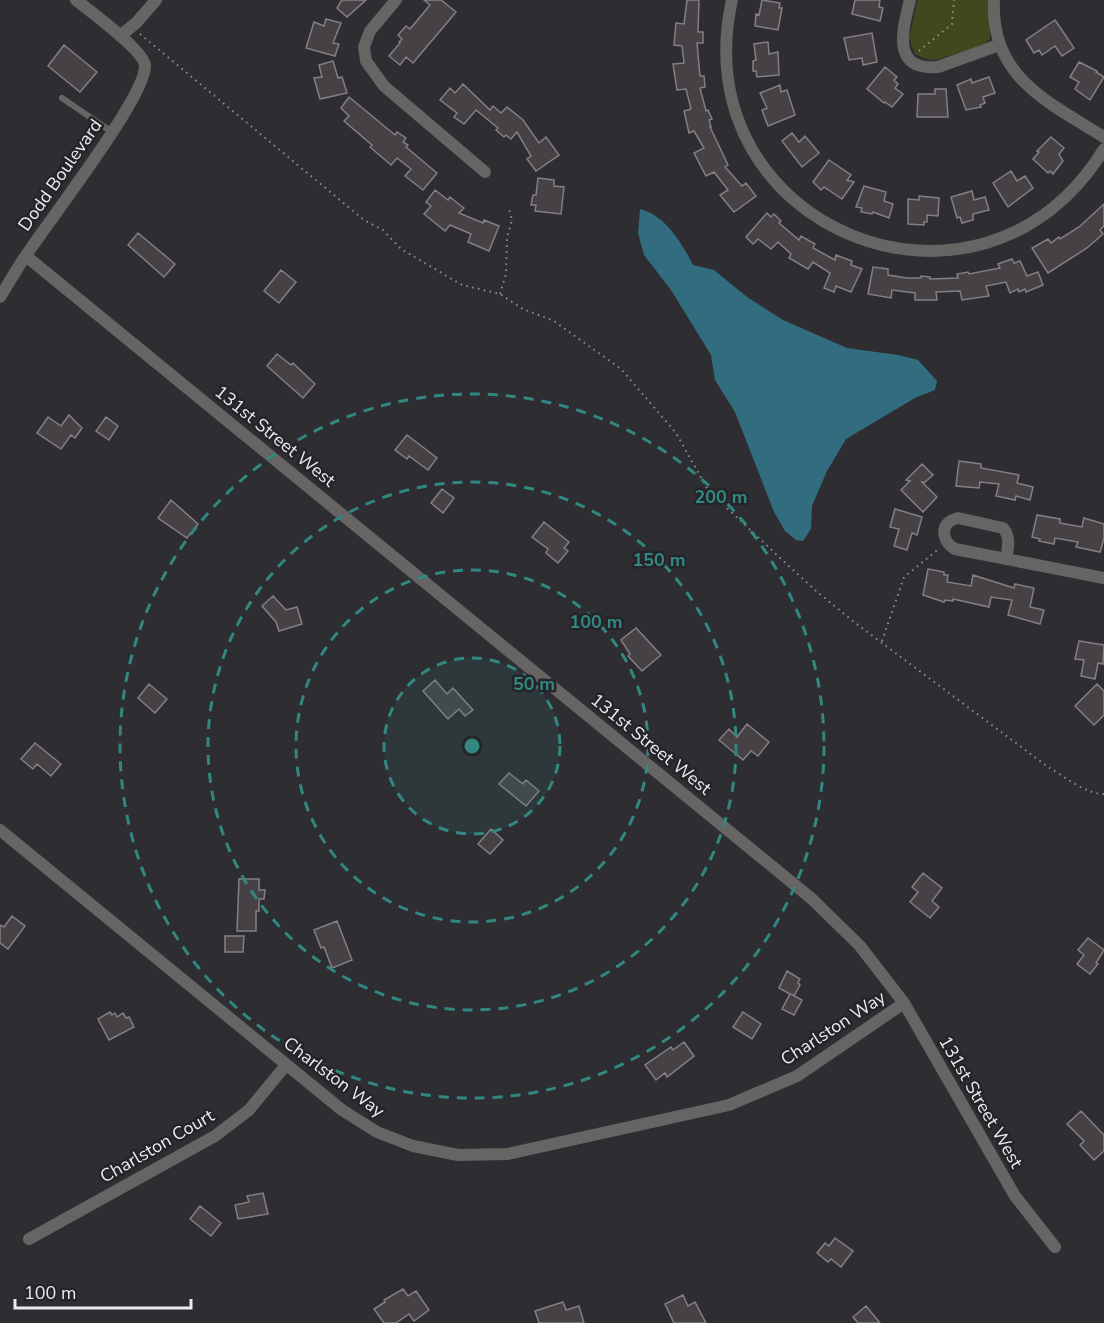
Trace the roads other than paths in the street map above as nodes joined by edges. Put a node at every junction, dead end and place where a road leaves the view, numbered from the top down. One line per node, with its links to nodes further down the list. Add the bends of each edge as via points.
1 (76, 0): 7 (street)
2 (156, 0): 7 (street)
3 (396, 0): 13 (street, via 370,31 364,47 366,61 384,86)
4 (732, 0): 12 (street, via 726,66 746,135 772,177 791,197 853,237 887,248 930,251 989,242 1026,226 1058,204)
5 (910, 0): 8 (street, via 902,43 911,59 923,67 938,67)
6 (994, 0): 8 (street)
7 (120, 36): 10 (street, Dodd Boulevard, via 144,63 130,105)
8 (999, 45): 11 (street, via 1027,87)
9 (62, 98): 10 (lane)
10 (112, 132): 14 (street, Dodd Boulevard)
11 (1104, 137)
12 (1104, 149)
13 (485, 172)
14 (26, 256): 15 (street, Dodd Boulevard); 19 (street, 131st Street West, via 812,899 860,946)
15 (0, 297)
16 (1006, 559): 16 (street, via 955,549 946,542 943,530 951,520 963,518 996,525 1006,532); 17 (street)
17 (1104, 578)
18 (0, 830): 20 (street, Charlston Way)
19 (904, 1003): 20 (street, Charlston Way, via 797,1076 729,1105 508,1154 458,1155 413,1146 377,1132 342,1110); 22 (street, 131st Street West, via 1015,1196)
20 (286, 1065): 21 (street, Charlston Court, via 249,1110 215,1136)
21 (29, 1239)
22 (1055, 1247)

